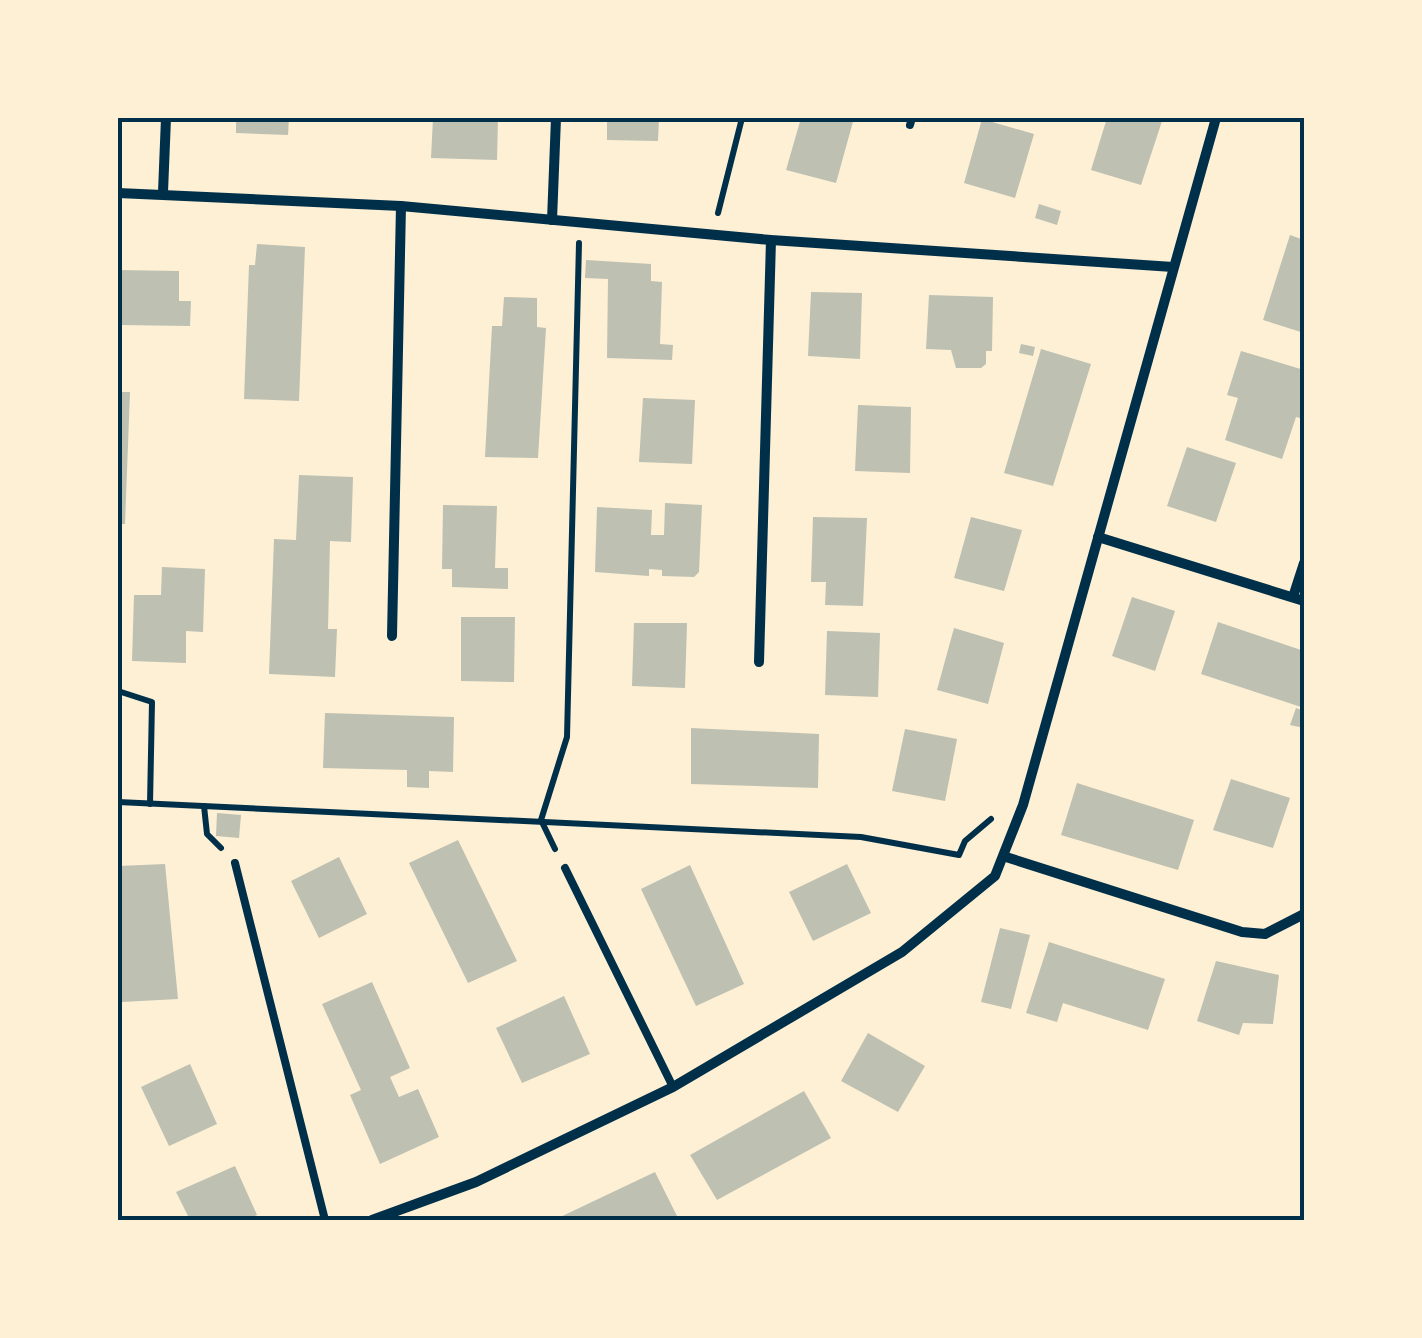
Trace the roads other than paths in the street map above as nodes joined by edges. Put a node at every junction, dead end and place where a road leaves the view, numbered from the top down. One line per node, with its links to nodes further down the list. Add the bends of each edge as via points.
1 (166, 118): 4 (street)
2 (556, 118): 7 (street)
3 (1216, 118): 9 (street)
4 (164, 192): 5 (street); 6 (street)
5 (118, 193)
6 (401, 206): 7 (street); 13 (street)
7 (552, 220): 8 (street)
8 (771, 240): 9 (street); 14 (street)
9 (1174, 268): 10 (street)
10 (1098, 537): 12 (street); 15 (street)
11 (1304, 563): 12 (street)
12 (1299, 599)
13 (392, 636)
14 (759, 662)
15 (1006, 857): 18 (street, via 1242,932 1265,934); 19 (street, via 978,893 902,952)
16 (235, 862): 20 (lane)
17 (564, 868): 19 (lane)
18 (1304, 914)
19 (674, 1087): 21 (street, via 476,1182)
20 (325, 1220)
21 (372, 1220)

